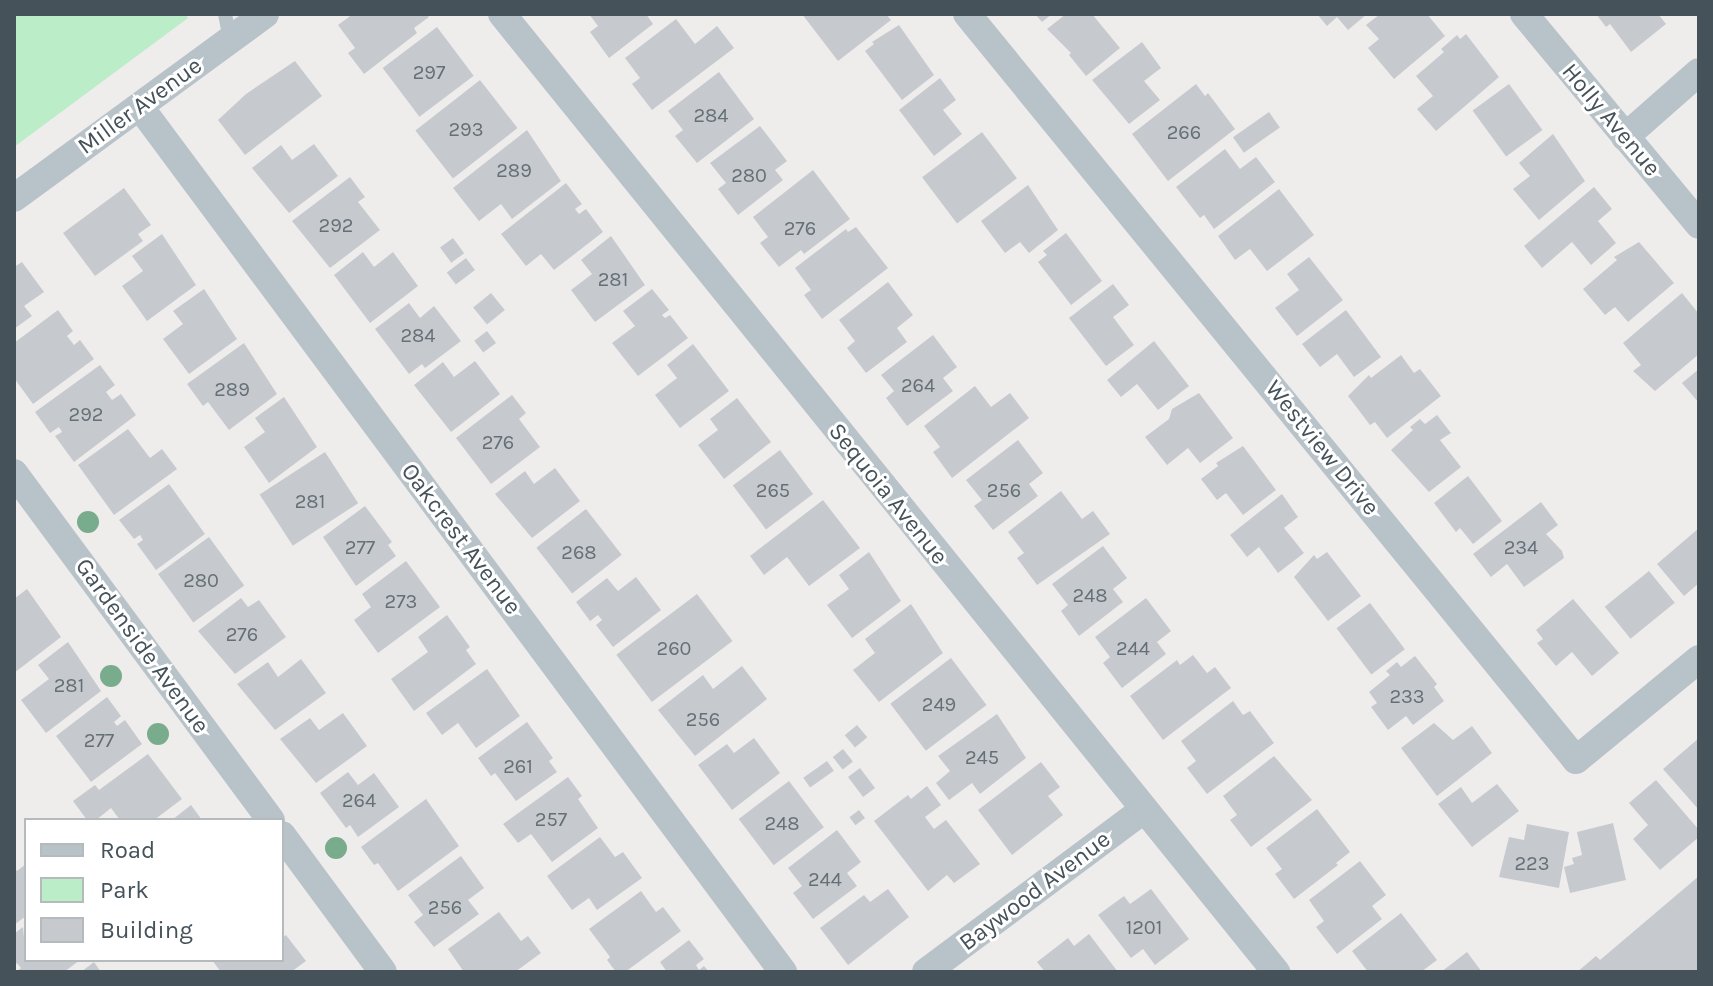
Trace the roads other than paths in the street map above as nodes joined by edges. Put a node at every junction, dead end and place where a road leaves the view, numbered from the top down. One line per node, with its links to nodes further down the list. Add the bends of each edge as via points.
1 (265, 14): 5 (street, Miller Avenue)
2 (502, 14): 13 (street, Sequoia Avenue)
3 (967, 14): 12 (street, Westview Drive, via 1576,760)
4 (1524, 14): 8 (street, Holly Avenue)
5 (228, 27): 7 (street, Miller Avenue)
6 (1699, 72): 8 (street)
7 (140, 107): 9 (street, Miller Avenue); 17 (street, Oakcrest Avenue)
8 (1625, 137): 10 (street, Holly Avenue)
9 (14, 198)
10 (1699, 225)
11 (14, 473): 14 (street, Gardenside Avenue)
12 (1699, 659)
13 (1143, 810): 18 (street, Baywood Avenue); 19 (street, Sequoia Avenue)
14 (270, 818)
15 (284, 838): 16 (street)
16 (383, 972)
17 (783, 972)
18 (926, 972)
19 (1276, 972)

